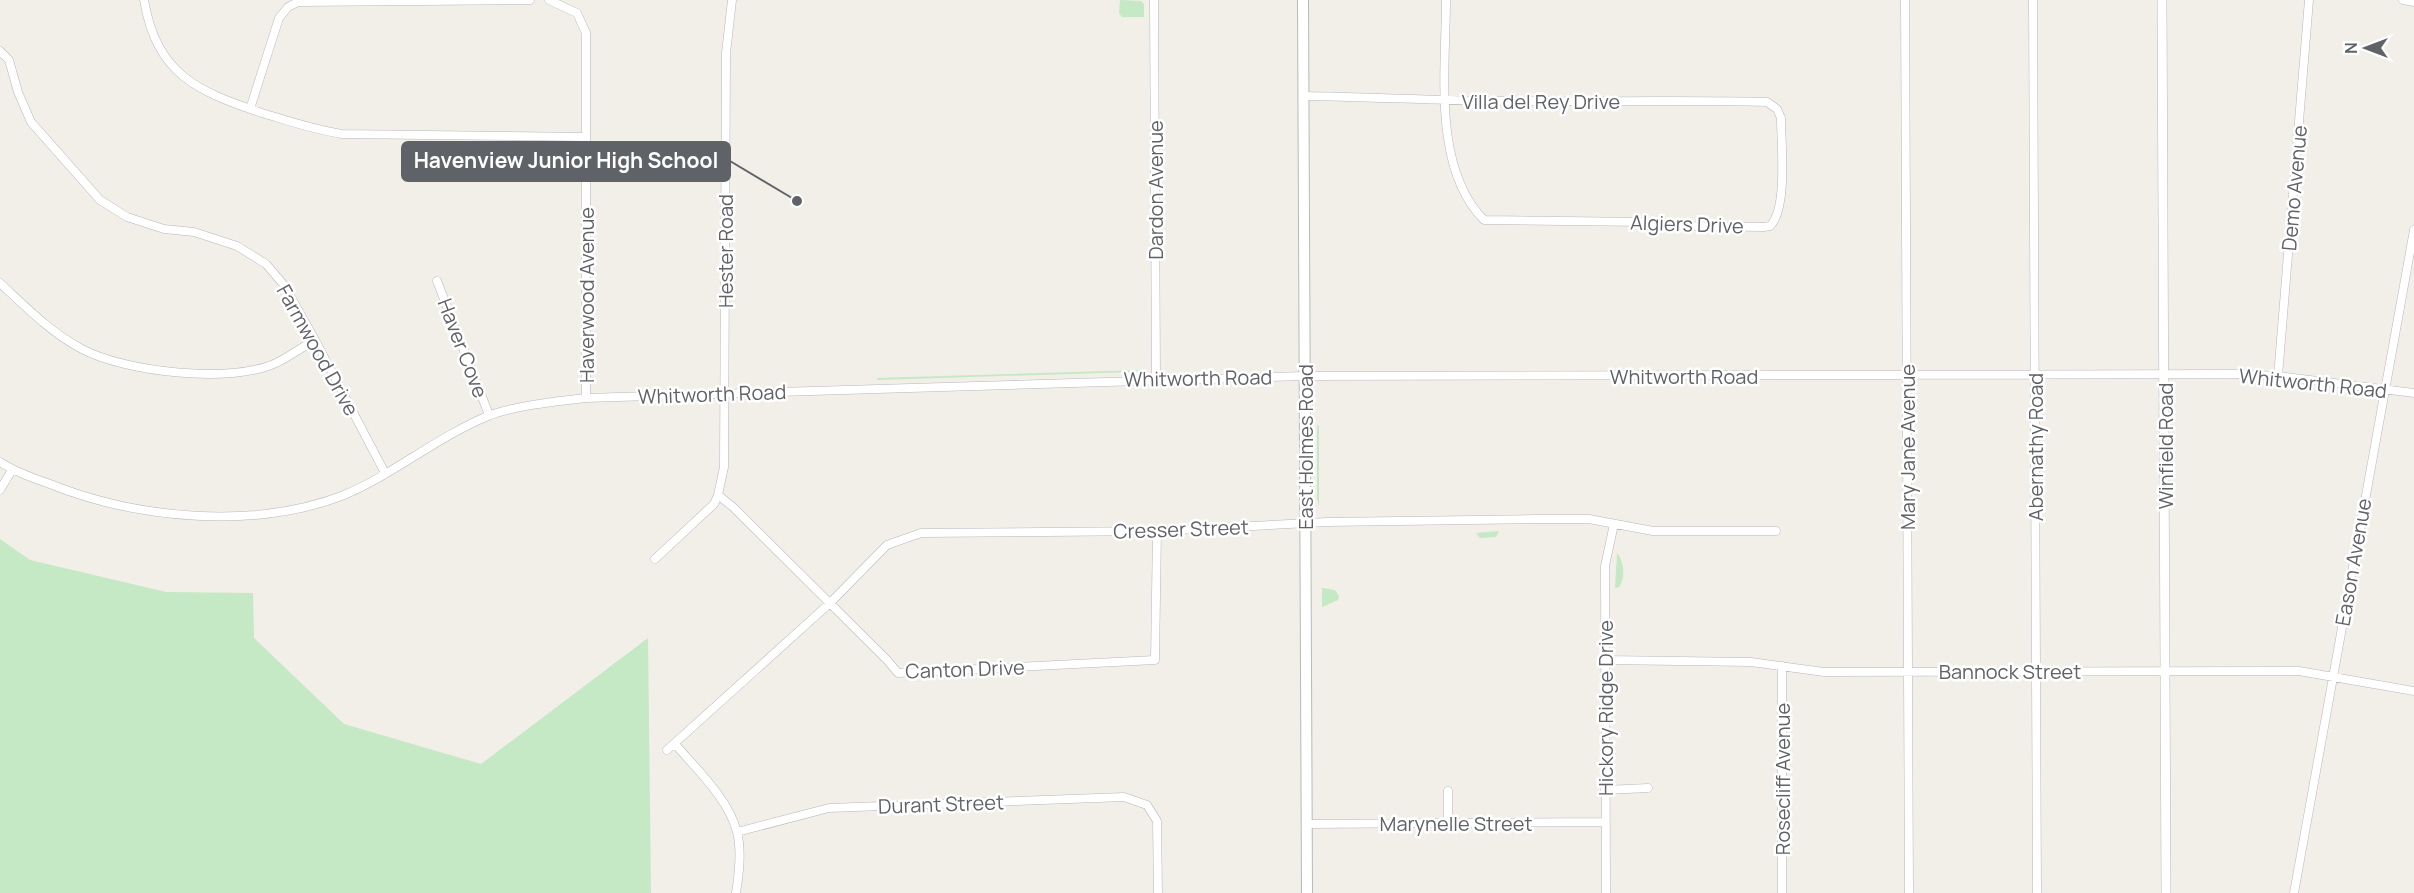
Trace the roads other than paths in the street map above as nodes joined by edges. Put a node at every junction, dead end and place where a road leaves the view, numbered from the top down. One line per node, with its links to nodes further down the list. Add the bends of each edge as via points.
1 (144, 0): 17 (street, via 156,39 174,68 194,86)
2 (530, 0): 17 (street, via 298,2 279,18)
3 (549, 0): 19 (street, Haverwood Avenue, via 577,13 586,33)
4 (732, 0): 32 (street, Hester Road, via 726,52)
5 (1154, 0): 29 (street, Dardon Avenue)
6 (1304, 0): 15 (main road, East Holmes Road)
7 (1446, 0): 16 (street)
8 (1905, 0): 27 (street, Mary Jane Avenue)
9 (2033, 0): 24 (street, Abernathy Road)
10 (2162, 0): 25 (street, Winfield Road)
11 (2309, 0): 28 (street, Demo Avenue)
12 (2403, 0): 13 (street)
13 (2414, 2)
14 (0, 51): 23 (street, Farmwood Drive, via 9,60 31,122 100,201 128,217 164,229 194,232 237,246 266,264 284,285)
15 (1304, 96): 16 (street, Villa del Rey Drive); 26 (main road, East Holmes Road)
16 (1445, 100): 18 (street, Villa del Rey Drive, via 1762,102); 18 (street, Algiers Drive, via 1449,150 1471,207 1484,220 1690,226 1770,226 1776,220 1781,201 1781,118)
17 (250, 109): 19 (street, via 342,134)
18 (1777, 109)
19 (586, 137): 33 (street, Haverwood Avenue)
20 (2414, 230): 30 (street, Eason Avenue)
21 (437, 280): 34 (street, Haver Cove)
22 (0, 283): 23 (street, via 48,327 84,350 126,365 204,374 246,371 275,364)
23 (315, 340): 37 (street, Farmwood Drive)
24 (2034, 375): 25 (street, Whitworth Road); 27 (street, Whitworth Road); 49 (street, Abernathy Road)
25 (2165, 375): 28 (street, Whitworth Road); 50 (street, Winfield Road)
26 (1305, 376): 27 (street, Whitworth Road); 29 (street, Whitworth Road); 40 (main road, East Holmes Road)
27 (1907, 376): 48 (street, Mary Jane Avenue)
28 (2278, 376): 30 (street, Whitworth Road)
29 (1156, 379): 32 (street, Whitworth Road)
30 (2385, 389): 31 (street, Whitworth Road); 51 (street, Eason Avenue)
31 (2414, 393)
32 (724, 394): 33 (street, Whitworth Road); 39 (street, Hester Road, via 724,467)
33 (586, 398): 34 (street, Whitworth Road)
34 (489, 416): 37 (street, Whitworth Road)
35 (0, 462): 36 (street, Whitworth Road)
36 (12, 470): 37 (street, Whitworth Road, via 81,497 140,510 204,516 272,512 315,504 346,494); 38 (street)
37 (384, 473)
38 (0, 490)
39 (718, 495): 44 (street, via 704,514); 45 (street, Canton Drive)
40 (1305, 523): 41 (street, Cresser Street, via 1575,519); 42 (street, Cresser Street); 60 (main road, East Holmes Road)
41 (1614, 524): 43 (street, Cresser Street, via 1653,531); 46 (street, Hickory Ridge Drive, via 1605,566)
42 (1157, 531): 45 (street, Cresser Street, via 921,533 886,544); 45 (street, Canton Drive, via 1155,660 898,673)
43 (1776, 531)
44 (655, 559)
45 (830, 603): 53 (street, Cresser Street)
46 (1605, 660): 47 (street, Bannock Street); 57 (street, Hickory Ridge Drive)
47 (1782, 666): 48 (street, Bannock Street, via 1824,672); 66 (street, Rosecliff Avenue)
48 (1908, 671): 49 (street, Bannock Street); 67 (street, Mary Jane Avenue)
49 (2037, 671): 50 (street, Bannock Street); 68 (street, Abernathy Road)
50 (2166, 671): 51 (street, Bannock Street, via 2299,671); 69 (street, Winfield Road)
51 (2332, 675): 52 (street, Bannock Street); 70 (street, Eason Avenue)
52 (2414, 691)
53 (675, 744): 54 (street, Cresser Street); 61 (street, via 720,798)
54 (668, 750)
55 (1648, 788): 57 (street)
56 (1448, 790): 59 (street)
57 (1605, 790): 58 (street, Hickory Ridge Drive)
58 (1605, 822): 59 (street, Marynelle Street); 65 (street, Hickory Ridge Drive)
59 (1448, 823): 60 (street, Marynelle Street)
60 (1307, 824): 64 (main road, East Holmes Road)
61 (737, 832): 62 (street, via 740,870); 63 (street, Durant Street, via 829,808 1124,797 1147,805 1157,821)
62 (736, 893)
63 (1158, 893)
64 (1307, 893)
65 (1606, 893)
66 (1782, 893)
67 (1909, 893)
68 (2037, 893)
69 (2166, 893)
70 (2294, 893)

